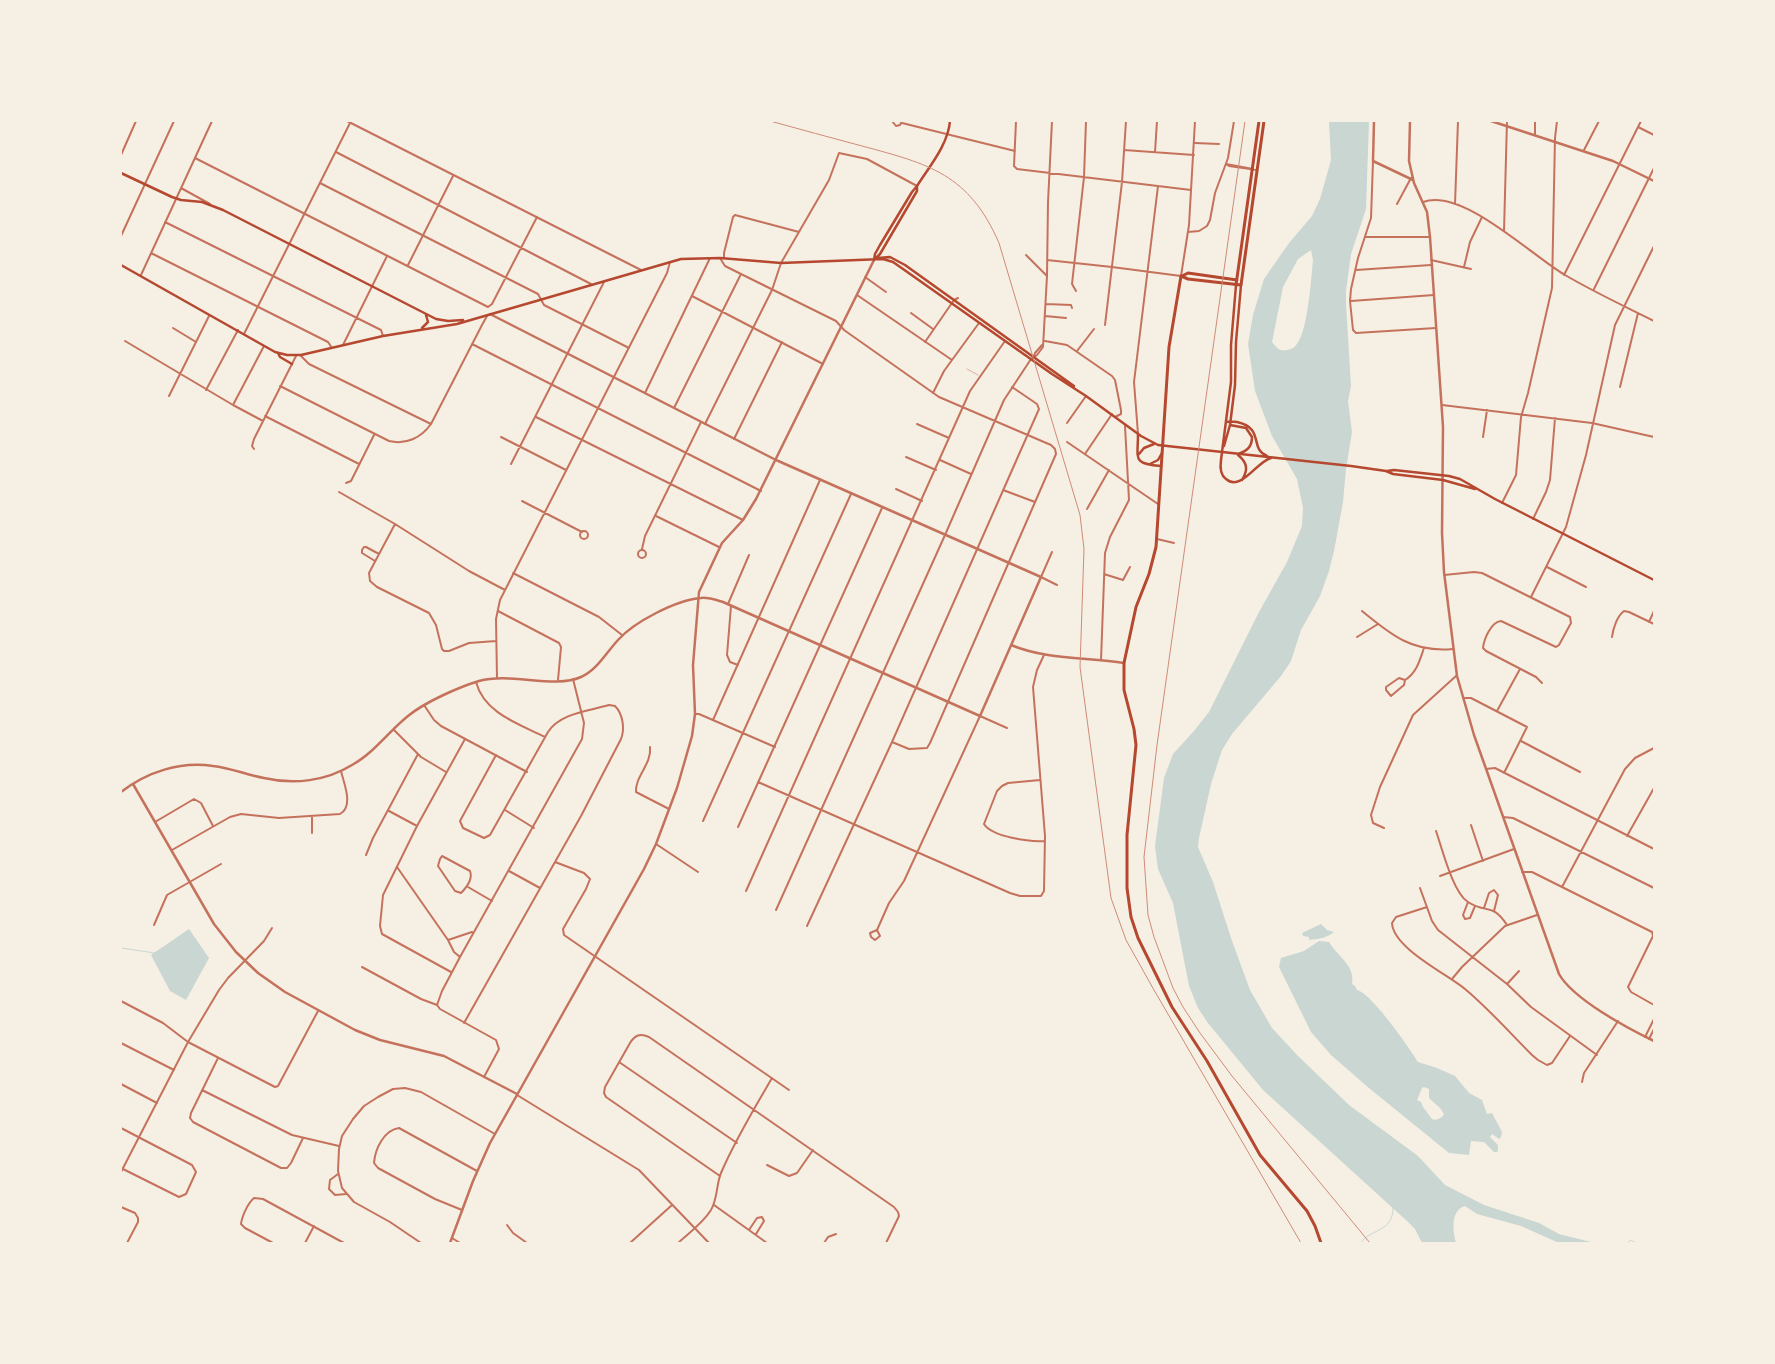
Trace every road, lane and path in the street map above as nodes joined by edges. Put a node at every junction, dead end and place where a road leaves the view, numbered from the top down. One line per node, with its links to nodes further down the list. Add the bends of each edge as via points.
1 (136, 121): 40 (street)
2 (174, 121): 58 (street)
3 (212, 121): 42 (street)
4 (346, 121): 26 (street)
5 (892, 121): 25 (street, via 896,126)
6 (950, 121): 29 (main road)
7 (1016, 121): 36 (street)
8 (1052, 121): 50 (street)
9 (1086, 121): 52 (street)
10 (1126, 121): 35 (street)
11 (1157, 121): 39 (street)
12 (1195, 121): 32 (street)
13 (1234, 121): 44 (street)
14 (1259, 121): 47 (main road)
15 (1264, 121): 48 (main road)
16 (1374, 121): 43 (street)
17 (1410, 121): 53 (street)
18 (1458, 121): 66 (street)
19 (1491, 121): 27 (street)
20 (1507, 121): 27 (street)
21 (1535, 121): 31 (street)
22 (1557, 121): 33 (street)
23 (1598, 121): 37 (street)
24 (1641, 121): 28 (street)
25 (902, 122): 29 (street)
26 (350, 123): 38 (street); 51 (street)
27 (1507, 127): 31 (street); 73 (street)
28 (1638, 127): 30 (street); 45 (street)
29 (948, 135): 36 (street); 59 (main road)
30 (1654, 135)
31 (1534, 136): 33 (street)
32 (1195, 142): 34 (street); 41 (street)
33 (1555, 142): 37 (street); 101 (street)
34 (1219, 144)
35 (1124, 150): 39 (street); 56 (street)
36 (1014, 151): 50 (street, via 1015,169)
37 (1583, 151): 45 (street)
38 (336, 152): 57 (street); 67 (street)
39 (1155, 152): 41 (street)
40 (121, 155)
41 (1194, 155): 62 (street)
42 (195, 158): 61 (street); 69 (street)
43 (1373, 161): 53 (street); 78 (street, via 1372,211)
44 (1226, 164): 47 (street); 75 (street, via 1215,193 1209,223 1200,232)
45 (1620, 164): 54 (street); 107 (street)
46 (1654, 168): 54 (street)
47 (1252, 169): 48 (street); 114 (main road)
48 (1257, 170): 115 (main road)
49 (121, 173): 58 (main road)
50 (1050, 173): 52 (street); 90 (street)
51 (454, 176): 67 (street); 70 (street)
52 (1084, 177): 56 (street); 93 (street)
53 (1412, 179): 64 (street); 65 (street)
54 (1649, 179): 55 (street); 122 (street)
55 (1654, 181)
56 (1122, 182): 60 (street); 99 (street)
57 (320, 183): 69 (street); 77 (street)
58 (145, 184): 63 (main road); 76 (street)
59 (917, 186): 74 (street, via 875,163 840,152 830,180); 89 (main road)
60 (1158, 186): 62 (street); 105 (street)
61 (181, 188): 63 (street); 68 (street)
62 (1192, 190): 75 (street)
63 (176, 198): 68 (main road); 72 (street)
64 (1423, 202): 66 (street, via 1432,199); 79 (street)
65 (1397, 204)
66 (1455, 204): 71 (street)
67 (439, 205): 77 (street); 82 (street)
68 (214, 206): 80 (main road)
69 (305, 214): 80 (street); 85 (street)
70 (537, 217): 82 (street); 104 (street)
71 (1482, 217): 73 (street); 100 (street, via 1470,242)
72 (165, 222): 83 (street); 109 (street)
73 (1504, 231): 101 (street)
74 (798, 232): 88 (street, via 734,215); 94 (street)
75 (1188, 232): 111 (street)
76 (121, 236)
77 (423, 236): 97 (street); 113 (street)
78 (1365, 237): 79 (street); 103 (street)
79 (1430, 237): 91 (street)
80 (290, 244): 109 (street); 120 (main road)
81 (1654, 246): 134 (street)
82 (521, 248): 113 (street); 117 (street)
83 (151, 253): 108 (street); 133 (street)
84 (1026, 255): 110 (street)
85 (387, 256): 97 (street); 120 (street)
86 (710, 258): 87 (main road); 92 (main road); 127 (street)
87 (720, 258): 88 (main road); 98 (street)
88 (725, 258): 94 (main road); 98 (street)
89 (874, 260): 94 (main road); 112 (street); 128 (main road, via 886,257 897,260); 131 (main road, via 897,264)
90 (1047, 260): 93 (street); 110 (street)
91 (1431, 260): 96 (street); 100 (street)
92 (670, 262): 104 (main road); 170 (street)
93 (1074, 262): 99 (street); 123 (street, via 1072,284)
94 (781, 264): 121 (street)
95 (121, 265): 108 (main road)
96 (1431, 265): 103 (street); 126 (street)
97 (407, 266): 113 (street, via 489,306)
98 (725, 266): 106 (street)
99 (1112, 266): 105 (street); 149 (street)
100 (1464, 267): 102 (street)
101 (1553, 268): 107 (street); 202 (street, via 1552,291)
102 (1471, 269)
103 (1355, 270): 130 (street)
104 (641, 271): 116 (main road)
105 (1148, 271): 111 (street); 218 (street, via 1134,382)
106 (741, 274): 121 (street); 136 (street)
107 (1564, 274): 122 (street)
108 (141, 275): 140 (main road)
109 (274, 275): 133 (street); 143 (street)
110 (1047, 276): 132 (street)
111 (1181, 276): 114 (main road, via 1188,273); 118 (main road); 230 (main road, via 1169,348)
112 (865, 277): 124 (street); 125 (street)
113 (506, 278): 129 (street, via 538,294)
114 (1237, 280): 115 (main road); 118 (main road)
115 (1242, 280): 119 (main road)
116 (604, 282): 117 (main road); 148 (street)
117 (593, 285): 129 (main road)
118 (1236, 285): 119 (main road); 209 (main road)
119 (1241, 285): 210 (main road)
120 (372, 287): 137 (main road); 143 (street)
121 (772, 290): 150 (street); 152 (street)
122 (1593, 290): 134 (street)
123 (1076, 291)
124 (886, 292)
125 (856, 295): 150 (street); 165 (street)
126 (1434, 295): 130 (street); 153 (street)
127 (692, 296): 136 (street); 191 (street)
128 (956, 299): 131 (street); 177 (main road)
129 (542, 300): 141 (main road); 148 (street, via 544,305)
130 (1350, 301): 153 (street, via 1356,333)
131 (952, 303): 147 (main road); 155 (street)
132 (1046, 304): 135 (street, via 1071,305); 142 (street)
133 (258, 306): 158 (street); 169 (street, via 328,342)
134 (1624, 306): 139 (street); 213 (street, via 1614,326)
135 (1072, 308)
136 (722, 311): 152 (street); 198 (street)
137 (426, 313): 145 (main road, via 441,320); 154 (main road, via 428,322)
138 (911, 313): 155 (street)
139 (1638, 313): 146 (street); 189 (street)
140 (210, 314): 157 (main road); 163 (street)
141 (490, 314): 145 (main road); 166 (street); 174 (street)
142 (1045, 316): 144 (street); 162 (street)
143 (356, 317): 159 (street, via 380,330); 167 (street)
144 (1066, 318)
145 (464, 320): 154 (main road, via 457,324)
146 (1654, 321)
147 (979, 322): 161 (main road); 178 (street)
148 (583, 325): 170 (street); 174 (street)
149 (1105, 325)
150 (841, 326): 181 (street); 192 (street)
151 (173, 328): 163 (street)
152 (754, 328): 164 (street); 211 (street)
153 (1436, 328): 196 (street)
154 (420, 329): 159 (main road)
155 (934, 329): 165 (street)
156 (1094, 329): 171 (street)
157 (238, 330): 158 (main road); 190 (street)
158 (244, 334): 168 (main road)
159 (383, 336): 167 (main road)
160 (125, 341): 183 (street)
161 (1006, 341): 177 (main road); 184 (street)
162 (1044, 341): 171 (street, via 1067,345); 177 (street)
163 (196, 342): 183 (street)
164 (782, 342): 181 (street); 224 (street)
165 (925, 342): 178 (street)
166 (472, 344): 186 (street); 214 (street)
167 (343, 345): 169 (main road)
168 (264, 346): 172 (main road); 195 (street)
169 (332, 348): 173 (main road)
170 (629, 348): 185 (street)
171 (1077, 352): 205 (street, via 1114,378 1121,412)
172 (278, 353): 176 (main road); 180 (main road)
173 (308, 354): 175 (main road); 179 (street)
174 (568, 354): 185 (street); 186 (street)
175 (300, 355): 176 (main road); 179 (street)
176 (296, 356): 180 (street)
177 (1033, 358): 188 (street); 194 (main road)
178 (952, 360): 192 (street)
179 (306, 361): 214 (street)
180 (292, 364): 187 (street)
181 (824, 364): 238 (street)
182 (966, 369): 184 (lane)
183 (181, 374): 190 (street); 193 (street)
184 (979, 376): 199 (street)
185 (614, 378): 191 (street); 197 (street)
186 (552, 385): 197 (street); 204 (street)
187 (280, 386): 203 (street); 217 (street)
188 (1012, 387): 208 (street); 219 (street, via 1039,405)
189 (1620, 387)
190 (206, 390): 195 (street)
191 (645, 393): 198 (street)
192 (933, 393): 199 (street)
193 (169, 396)
194 (1086, 396): 201 (main road); 212 (street)
195 (233, 405): 207 (street)
196 (1442, 405): 200 (street); 248 (street)
197 (598, 408): 225 (street); 231 (street)
198 (674, 408): 211 (street)
199 (963, 408): 208 (street); 223 (street)
200 (1487, 410): 202 (street); 220 (street)
201 (1112, 414): 205 (main road); 232 (street)
202 (1522, 414): 206 (street); 262 (street, via 1516,475)
203 (265, 416): 207 (street); 240 (street)
204 (536, 417): 225 (street); 228 (street)
205 (1115, 417): 216 (main road)
206 (1554, 418): 213 (street); 268 (street, via 1550,480)
207 (263, 421): 229 (street, via 252,443)
208 (995, 421): 219 (street); 247 (street)
209 (1226, 422): 210 (main road); 233 (main road)
210 (1230, 422): 233 (main road); 234 (main road, via 1244,427 1252,437 1248,449); 237 (main road, via 1249,426 1260,452)
211 (703, 423): 224 (street); 231 (street)
212 (1067, 423)
213 (1592, 423): 221 (street); 273 (street)
214 (431, 424): 217 (street, via 418,438 404,442 392,442)
215 (917, 424): 223 (street)
216 (1126, 425): 218 (main road); 252 (street)
217 (374, 434): 240 (street)
218 (1138, 434): 227 (main road); 235 (main road)
219 (1027, 435): 255 (street); 261 (street, via 1051,445 1056,454)
220 (1484, 437)
221 (1654, 437)
222 (501, 438): 228 (street)
223 (950, 438): 239 (street)
224 (734, 439): 238 (street)
225 (582, 440): 244 (street); 253 (street)
226 (1068, 442): 232 (street)
227 (1156, 444): 234 (main road); 235 (main road, via 1144,448)
228 (520, 447): 241 (street); 244 (street)
229 (254, 449)
230 (1162, 452): 242 (main road, via 1155,462); 243 (main road)
231 (686, 453): 253 (street); 256 (street)
232 (1085, 454): 246 (street)
233 (1222, 454): 250 (main road, via 1224,478 1234,482)
234 (1237, 454): 237 (main road); 250 (main road, via 1247,466)
235 (1138, 455): 242 (main road)
236 (906, 457): 245 (street)
237 (1272, 458): 248 (main road); 250 (main road, via 1261,462)
238 (776, 460): 249 (street); 256 (street)
239 (940, 460): 245 (street); 247 (street)
240 (359, 464): 251 (street)
241 (512, 464)
242 (1146, 465): 243 (main road)
243 (1161, 466): 263 (main road)
244 (566, 470): 266 (street)
245 (936, 470): 260 (street)
246 (1109, 470): 252 (street); 265 (street)
247 (971, 474): 274 (street)
248 (1443, 478): 262 (main road, via 1460,479); 289 (street)
249 (820, 480): 258 (street); 302 (street)
250 (1242, 480)
251 (346, 483)
252 (1127, 483): 263 (street); 288 (street, via 1129,500 1108,543)
253 (671, 484): 267 (street); 269 (street)
254 (896, 489): 260 (street)
255 (1003, 490): 261 (street); 279 (street)
256 (761, 491): 269 (street)
257 (339, 492): 271 (street)
258 (851, 494): 264 (street); 306 (street)
259 (522, 501): 266 (street)
260 (922, 501): 270 (street)
261 (1035, 502): 284 (street)
262 (1502, 503): 268 (main road)
263 (1159, 504): 275 (main road)
264 (882, 508): 270 (street); 312 (street)
265 (1087, 509)
266 (544, 513): 272 (street); 287 (street)
267 (656, 515): 277 (street); 278 (street)
268 (1532, 519): 273 (main road)
269 (743, 520): 277 (street)
270 (913, 521): 274 (street); 316 (street)
271 (395, 524): 281 (street); 294 (street)
272 (582, 532)
273 (1563, 534): 286 (street); 291 (main road)
274 (945, 535): 279 (street); 321 (street)
275 (1157, 539): 276 (street); 318 (main road, via 1151,568 1136,608)
276 (1174, 542)
277 (719, 547): 296 (street)
278 (642, 549)
279 (977, 549): 284 (street); 329 (street)
280 (1052, 552): 290 (street)
281 (379, 554): 283 (street); 283 (street, via 366,547 362,550)
282 (749, 556): 297 (street)
283 (376, 561): 310 (street, via 368,576 370,582 429,613 444,651 469,643)
284 (1009, 563): 290 (street); 331 (street)
285 (1130, 567): 288 (street, via 1123,580)
286 (1547, 567): 293 (street); 295 (street)
287 (513, 574): 294 (street); 307 (street, via 599,617)
288 (1104, 574): 317 (street)
289 (1444, 574): 295 (street, via 1482,573); 314 (street)
290 (1040, 577): 292 (street); 311 (street)
291 (1654, 580)
292 (1057, 585)
293 (1586, 587)
294 (504, 590): 299 (street)
295 (1531, 597): 320 (street, via 1571,619 1556,647 1504,622 1496,622 1483,643 1484,650)
296 (698, 598): 297 (street); 307 (street, via 651,615); 335 (street, via 693,675)
297 (727, 604): 298 (street)
298 (731, 606): 302 (street); 319 (street, via 727,655 730,662)
299 (497, 610): 310 (street); 324 (street, via 559,643)
300 (1362, 611): 304 (street)
301 (1654, 611): 303 (street)
302 (758, 618): 306 (street); 319 (street)
303 (1649, 622): 305 (street); 309 (street, via 1624,611)
304 (1378, 624): 308 (street); 313 (street, via 1393,636)
305 (1654, 624)
306 (790, 632): 312 (street); 340 (street)
307 (622, 635): 325 (street, via 593,669)
308 (1358, 637)
309 (1612, 637)
310 (496, 641): 323 (street)
311 (1011, 645): 315 (street); 336 (street)
312 (821, 646): 316 (street); 346 (street)
313 (1424, 648): 314 (street); 326 (street, via 1416,668)
314 (1453, 649): 322 (street)
315 (1044, 655): 317 (street); 356 (street, via 1032,687)
316 (851, 659): 321 (street); 361 (street)
317 (1101, 660): 318 (street)
318 (1124, 663): 496 (main road, via 1124,690 1136,745 1127,835 1127,888 1133,926 1166,996 1254,1146 1302,1204)
319 (738, 665): 337 (street)
320 (1520, 669): 328 (street); 333 (street)
321 (883, 673): 329 (street); 365 (street)
322 (1457, 676): 330 (street); 377 (street, via 1415,713 1409,724 1382,781 1372,811 1372,823)
323 (496, 678): 324 (street); 327 (street)
324 (558, 680): 325 (street)
325 (573, 680): 334 (street)
326 (1406, 680): 326 (street, via 1398,678 1386,690 1393,695)
327 (476, 682): 332 (street); 341 (street, via 480,694 492,708)
328 (1542, 683)
329 (916, 687): 331 (street); 344 (street)
330 (1463, 698): 333 (street, via 1472,698); 350 (street)
331 (949, 702): 336 (street); 344 (street, via 927,748 909,749)
332 (424, 705): 339 (street); 342 (street, via 437,723)
333 (1497, 711): 343 (street, via 1527,727)
334 (581, 713): 341 (street, via 559,720); 376 (street, via 582,739); 390 (street, via 616,706 622,719 623,736)
335 (695, 714): 337 (street); 362 (street, via 690,744)
336 (980, 716): 338 (street); 387 (street)
337 (714, 720): 340 (street)
338 (1007, 728)
339 (394, 730): 348 (street); 351 (street, via 366,756)
340 (743, 733): 346 (street); 369 (street)
341 (545, 737): 353 (street)
342 (465, 739): 349 (street); 352 (street)
343 (1521, 741): 354 (street); 355 (street)
344 (892, 742): 371 (street)
345 (650, 747): 362 (street, via 650,756 636,792)
346 (775, 747): 357 (street)
347 (1654, 748): 368 (street, via 1635,758 1625,769)
348 (418, 754): 352 (street); 363 (street)
349 (496, 755): 353 (street); 364 (street, via 460,824 486,838)
350 (1486, 769): 355 (street, via 1492,767); 367 (street)
351 (341, 771): 358 (street, via 313,780 285,782 214,766 188,765 158,771); 366 (street, via 348,803 345,811 337,815)
352 (446, 772): 374 (street)
353 (527, 772): 364 (street)
354 (1580, 772)
355 (1504, 773): 368 (street)
356 (1041, 780): 381 (street); 381 (street, via 1002,786 984,824 992,831 1026,841)
357 (758, 782): 361 (street); 375 (street)
358 (133, 784): 360 (street); 370 (street)
359 (1654, 788): 380 (street)
360 (121, 792)
361 (790, 796): 365 (street); 404 (street)
362 (669, 809): 382 (street)
363 (388, 810): 374 (street); 388 (street)
364 (504, 810): 376 (street)
365 (821, 810): 371 (street); 410 (street)
366 (312, 817): 373 (street, via 272,818 241,814); 379 (street)
367 (1503, 817): 385 (street); 386 (street, via 1513,818)
368 (1596, 820): 380 (street); 386 (street)
369 (703, 821)
370 (155, 822): 373 (street, via 194,799 201,803); 384 (street)
371 (853, 824): 387 (street); 415 (street)
372 (1471, 825): 389 (street)
373 (213, 826): 384 (street)
374 (417, 826): 392 (street)
375 (738, 827)
376 (534, 828): 393 (street)
377 (1384, 828)
378 (1436, 831): 395 (street)
379 (312, 833)
380 (1627, 836): 383 (street)
381 (1045, 841): 387 (street, via 1042,894 1038,897 1014,895)
382 (656, 844): 394 (street); 421 (street)
383 (1654, 849)
384 (172, 850): 398 (street)
385 (1514, 850): 389 (street); 396 (street)
386 (1580, 851): 400 (street); 402 (street)
387 (917, 852): 417 (street)
388 (366, 855)
389 (1483, 861): 395 (street)
390 (555, 862): 403 (street); 421 (street, via 590,878 562,931)
391 (221, 864): 398 (street)
392 (397, 866): 420 (street); 427 (street, via 382,899 380,931)
393 (509, 871): 403 (street); 405 (street)
394 (698, 872)
395 (1450, 872): 397 (street); 406 (street, via 1456,889)
396 (1522, 872): 400 (street, via 1532,872); 412 (street)
397 (1440, 876)
398 (190, 882): 413 (street, via 167,895); 424 (street, via 218,930)
399 (468, 887): 399 (street, via 472,875 470,870 445,856 440,858 438,866 455,891 461,893); 405 (street)
400 (1562, 887): 419 (street)
401 (1420, 888): 408 (street)
402 (1654, 888)
403 (540, 889): 436 (street)
404 (746, 891)
405 (492, 901): 418 (street)
406 (1468, 902): 407 (street); 407 (street, via 1463,915 1465,919 1470,918)
407 (1475, 906): 409 (street)
408 (1427, 907): 423 (street, via 1438,930); 428 (street, via 1394,918 1392,928 1412,952)
409 (1484, 908): 411 (street); 411 (street, via 1489,893 1494,890 1498,895)
410 (776, 910)
411 (1494, 911): 414 (street)
412 (1537, 915): 414 (street); 435 (street, via 1565,984)
413 (154, 925)
414 (1507, 925): 423 (street)
415 (807, 926)
416 (272, 928): 424 (street)
417 (877, 930)
418 (474, 932): 420 (street); 422 (street)
419 (1653, 933): 432 (street, via 1628,988)
420 (448, 940): 422 (street)
421 (596, 956): 449 (street); 454 (street)
422 (460, 957): 427 (street)
423 (1472, 958): 428 (street); 429 (street)
424 (244, 961): 433 (street, via 272,984); 441 (street, via 222,984)
425 (362, 967): 431 (street)
426 (1519, 971): 429 (street)
427 (452, 972): 431 (street)
428 (1452, 979): 438 (street, via 1543,1064 1552,1063)
429 (1507, 984): 438 (street)
430 (121, 1001): 441 (street, via 163,1023)
431 (437, 1005): 436 (street)
432 (1654, 1005)
433 (318, 1010): 445 (street, via 277,1087); 448 (street, via 367,1035 436,1054)
434 (1654, 1019): 439 (street)
435 (1618, 1021): 439 (street); 444 (street)
436 (464, 1022): 448 (street, via 496,1040 499,1046)
437 (1654, 1029): 440 (street)
438 (1570, 1036): 444 (street)
439 (1644, 1037): 440 (street)
440 (1649, 1039): 442 (street)
441 (188, 1042): 445 (street); 447 (street)
442 (1654, 1042)
443 (121, 1043): 447 (street)
444 (1597, 1055): 450 (street, via 1584,1073)
445 (218, 1058): 452 (street)
446 (619, 1062): 456 (street, via 635,1036 649,1037); 461 (street); 469 (street, via 604,1090 608,1100)
447 (174, 1070): 455 (street)
448 (484, 1077): 454 (street)
449 (772, 1078): 453 (street); 456 (street)
450 (1582, 1082)
451 (121, 1084): 455 (street)
452 (202, 1090): 460 (street); 460 (street, via 190,1118 195,1124 281,1168 285,1169 291,1163)
453 (789, 1090)
454 (517, 1095): 458 (street); 471 (street, via 636,1168)
455 (157, 1103): 459 (street)
456 (754, 1110): 461 (street); 463 (street)
457 (121, 1128): 459 (street)
458 (495, 1134): 462 (street, via 417,1090 401,1088 361,1109 347,1127); 466 (street)
459 (139, 1137): 465 (street); 465 (street, via 194,1167 196,1174 186,1194 176,1197)
460 (302, 1138): 462 (street)
461 (736, 1143): 469 (street)
462 (339, 1146): 468 (street)
463 (813, 1150): 464 (street, via 794,1175 789,1176); 495 (street, via 894,1207 899,1214 898,1220)
464 (767, 1165)
465 (122, 1168): 467 (street)
466 (477, 1171): 474 (street); 474 (street, via 399,1128 388,1134 377,1149 374,1162 378,1168)
467 (121, 1172)
468 (338, 1174): 470 (street); 470 (street, via 330,1180 328,1189 335,1195)
469 (720, 1176): 472 (street)
470 (346, 1194): 486 (street)
471 (672, 1205): 477 (street); 490 (street)
472 (714, 1205): 477 (street); 478 (street)
473 (121, 1207): 482 (street, via 138,1218)
474 (462, 1210): 481 (street)
475 (507, 1225): 489 (street)
476 (314, 1226): 483 (street, via 261,1198 254,1198 241,1224); 484 (street); 485 (street)
477 (694, 1228): 491 (street); 492 (street)
478 (749, 1230): 479 (street); 479 (street, via 761,1216 763,1223)
479 (756, 1234): 493 (street)
480 (836, 1234): 494 (street)
481 (452, 1238): 487 (street); 488 (street)
482 (127, 1243)
483 (273, 1243)
484 (305, 1243)
485 (344, 1243)
486 (421, 1243)
487 (450, 1243)
488 (460, 1243)
489 (528, 1243)
490 (630, 1243)
491 (678, 1243)
492 (709, 1243)
493 (767, 1243)
494 (824, 1243)
495 (886, 1243)
496 (1321, 1243)

